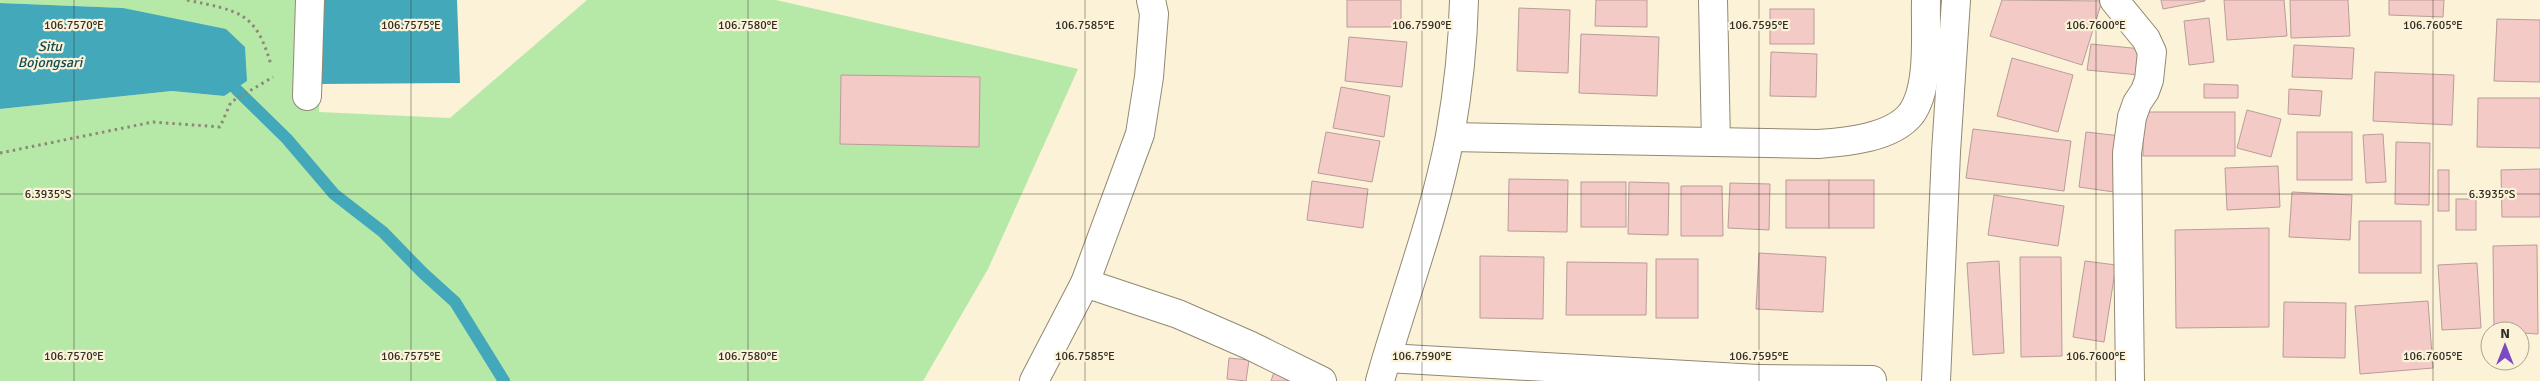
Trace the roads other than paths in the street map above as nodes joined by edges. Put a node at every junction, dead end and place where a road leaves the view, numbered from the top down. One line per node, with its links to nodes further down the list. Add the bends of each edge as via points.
1 (310, 0): 8 (street)
2 (1151, 0): 11 (street, via 1154,14 1149,77 1140,134)
3 (1464, 0): 9 (street, via 1460,75)
4 (1713, 0): 10 (street)
5 (1926, 0): 10 (street, via 1925,68 1911,114 1896,126 1848,142)
6 (1956, 0): 17 (street)
7 (2114, 0): 18 (street, via 2146,39 2152,52 2149,80 2132,117 2127,154)
8 (307, 96)
9 (1450, 137): 10 (street); 12 (street)
10 (1716, 142)
11 (1085, 283): 15 (street); 16 (street, via 1178,314)
12 (1384, 370): 13 (street)
13 (1759, 380): 14 (street)
14 (1872, 380)
15 (1034, 381)
16 (1322, 381)
17 (1936, 381)
18 (2130, 381)

